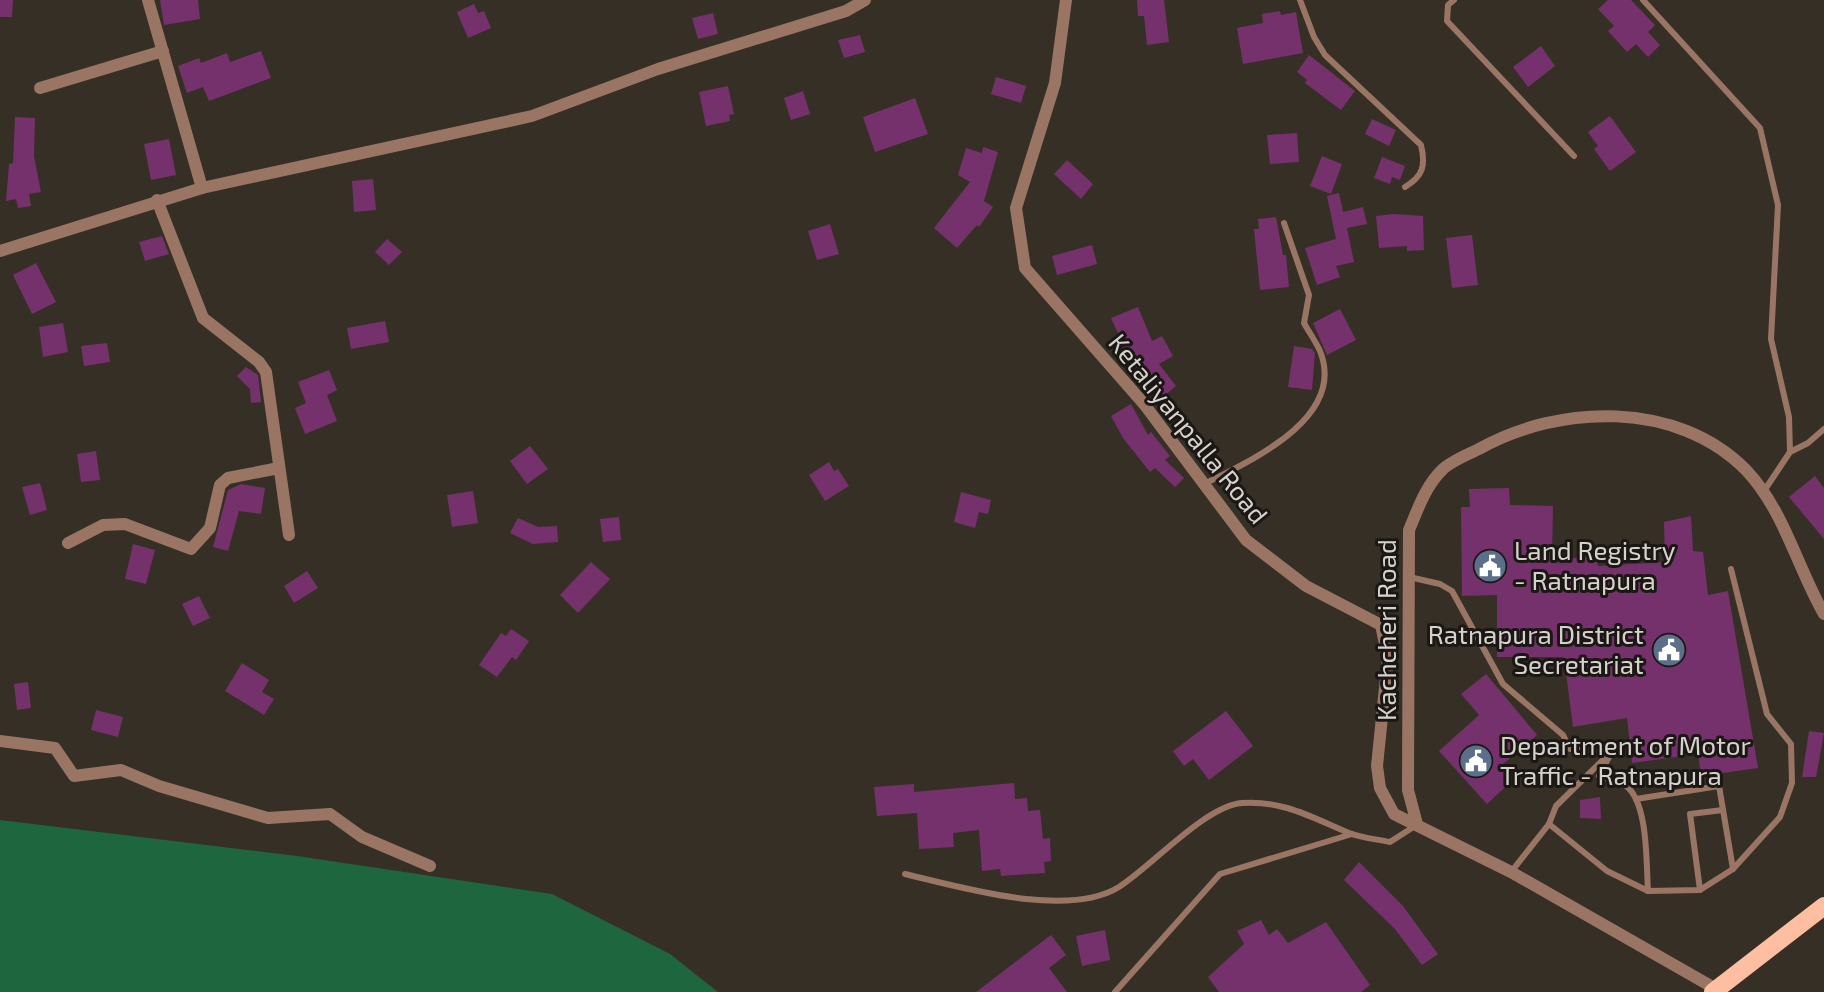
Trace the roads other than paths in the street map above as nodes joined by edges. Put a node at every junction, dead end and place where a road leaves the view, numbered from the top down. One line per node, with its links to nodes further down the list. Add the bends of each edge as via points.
1 (148, 0): 7 (street)
2 (865, 0): 11 (street, via 846,11 659,69 532,116)
3 (1066, 0): 18 (street, Ketaliyanpalla Road, via 1055,83 1016,208 1025,268 1144,404)
4 (1300, 0): 10 (lane, via 1325,55 1421,145 1425,162 1419,178)
5 (1454, 0): 9 (lane, via 1448,5 1447,21)
6 (1643, 0): 16 (lane, via 1760,128 1778,205 1771,339 1789,417)
7 (163, 51): 8 (street); 11 (street)
8 (40, 88)
9 (1574, 156)
10 (1405, 187)
11 (202, 188): 12 (street)
12 (157, 200): 14 (street); 17 (street, via 204,318 266,372)
13 (1284, 223): 18 (lane, via 1309,295 1304,323 1321,353 1323,392 1301,425 1261,455)
14 (0, 251)
15 (1824, 429): 16 (lane)
16 (1790, 452): 19 (lane)
17 (279, 468): 20 (street); 21 (street, via 228,478 220,485 210,528 191,549 125,524 103,525)
18 (1204, 484): 30 (street, Ketaliyanpalla Road, via 1246,540 1306,586 1381,625 1388,658 1377,766 1380,788 1394,814)
19 (1764, 491): 23 (street, Kachcheri Road, via 1744,468 1703,437 1646,417 1584,416 1500,437 1443,468 1425,491 1409,530); 24 (street, Kachcheri Road)
20 (289, 535)
21 (68, 543)
22 (1731, 569): 34 (lane, via 1767,714 1791,744 1794,764 1780,817)
23 (1409, 577): 27 (lane, via 1451,591 1503,684 1563,735 1570,749); 30 (street, Kachcheri Road, via 1408,790)
24 (1819, 592): 25 (street, Kachcheri Road)
25 (1824, 614)
26 (0, 741): 33 (street, via 55,748 74,776 121,769 159,786 268,818 330,814 362,837)
27 (1611, 752): 28 (lane, via 1599,776 1625,785); 31 (lane, via 1556,806)
28 (1636, 799): 29 (lane, via 1719,786); 38 (lane, via 1643,819)
29 (1723, 810): 34 (lane); 37 (lane, via 1690,814)
30 (1417, 824): 32 (lane, via 1390,842); 35 (street)
31 (1549, 824): 35 (lane); 38 (lane, via 1607,871)
32 (1352, 834): 36 (lane, via 1295,808 1242,803 1219,809 1118,888 1092,897 1016,900); 41 (lane, via 1220,874)
33 (430, 866)
34 (1733, 869): 37 (lane)
35 (1511, 872): 40 (street)
36 (905, 874)
37 (1700, 890): 38 (lane)
38 (1648, 891)
39 (1824, 906): 40 (main road)
40 (1715, 991)
41 (1115, 992)

